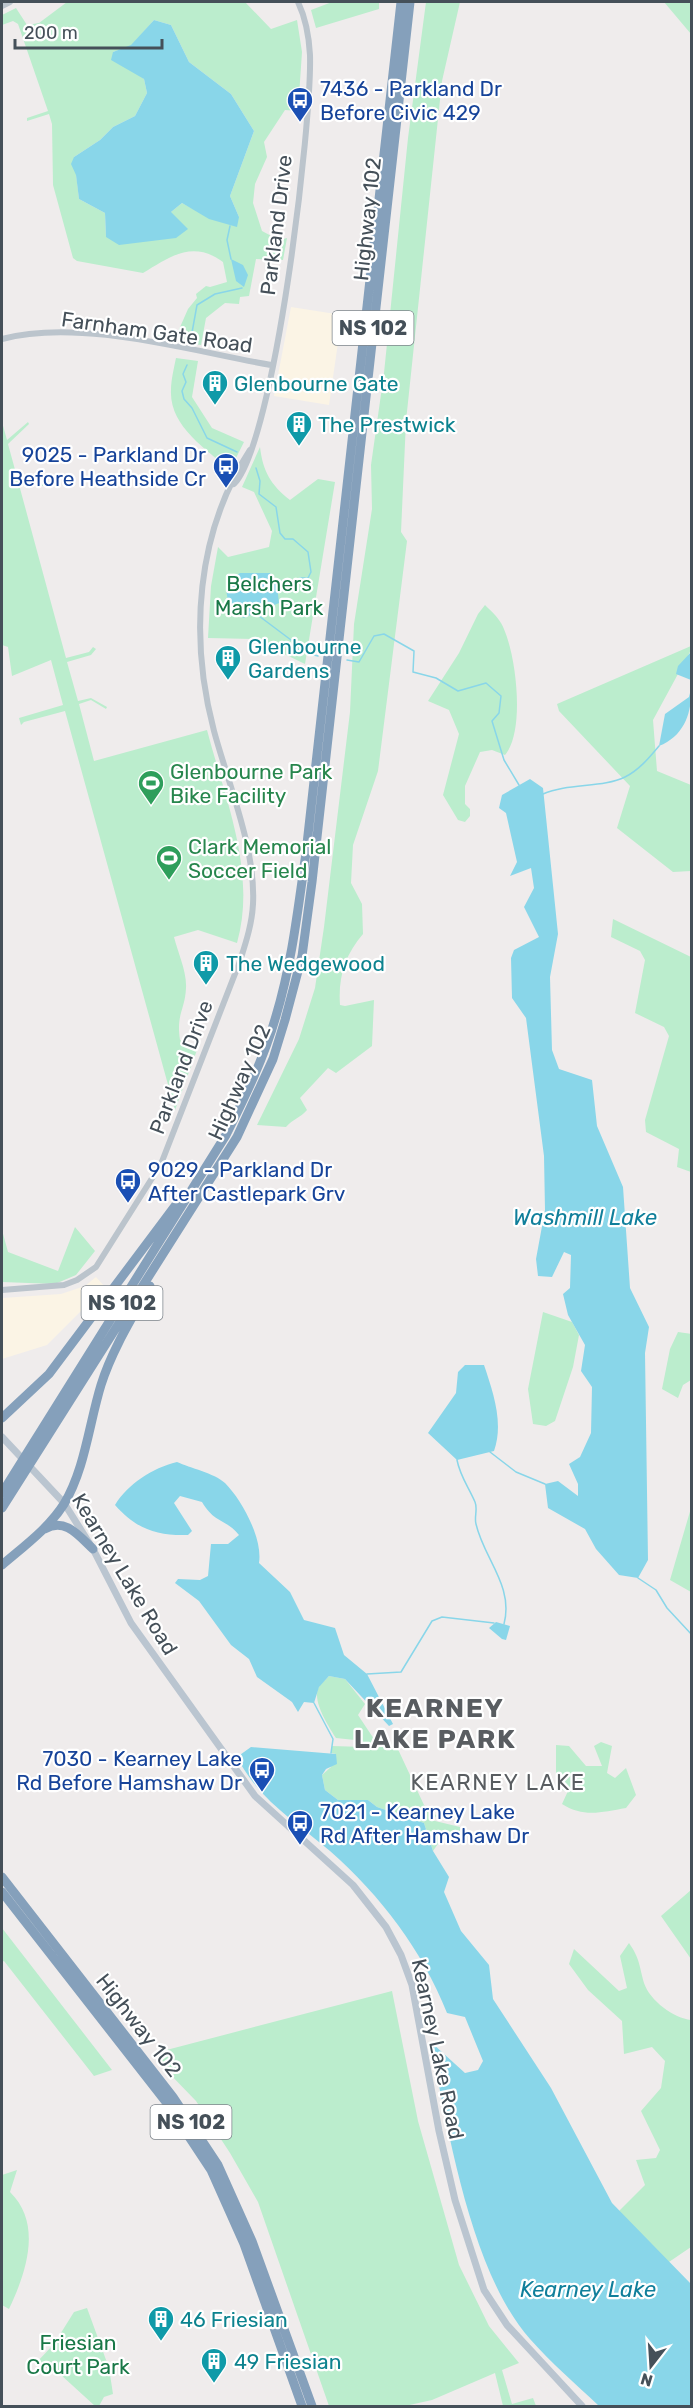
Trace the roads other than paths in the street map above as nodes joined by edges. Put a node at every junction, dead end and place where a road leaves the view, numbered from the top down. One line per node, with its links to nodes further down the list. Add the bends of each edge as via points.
1 (10, 2): 5 (street)
2 (298, 2): 7 (street, Parkland Drive, via 308,26 307,107 297,222)
3 (401, 2): 8 (highway, Highway 102 / NS 102, via 292,951 276,1018 256,1072)
4 (410, 2): 9 (highway, Highway 102 / NS 102, via 302,956 258,1096)
5 (2, 6)
6 (2, 339): 7 (street, Farnham Gate Road, via 33,333 76,332)
7 (272, 365): 10 (street, Parkland Drive, via 242,474 231,487 209,548 200,594 200,647 208,708 253,883 250,929 161,1164 96,1267 64,1285)
8 (212, 1158): 11 (highway, via 49,1374); 14 (highway, Highway 102 / NS 102)
9 (201, 1195): 14 (highway, Highway 102 / NS 102); 17 (highway, via 113,1353)
10 (2, 1290)
11 (6, 1409): 12 (highway)
12 (2, 1418)
13 (2, 1437): 17 (main road, Kearney Lake Road)
14 (34, 1450): 15 (highway, Highway 102 / NS 102)
15 (15, 1480): 16 (highway, Highway 102 / NS 102); 18 (highway, Highway 102 / NS 102)
16 (2, 1493)
17 (64, 1503): 19 (highway); 20 (main road, Kearney Lake Road)
18 (2, 1508)
19 (38, 1533): 20 (highway, via 50,1525 68,1527); 21 (highway)
20 (93, 1549): 26 (main road, Kearney Lake Road, via 131,1623 255,1796 353,1885 386,1927 412,1985 450,2177 484,2290 507,2325)
21 (2, 1565)
22 (2, 1877): 25 (highway, Highway 102 / NS 102, via 173,2097 218,2165 252,2241)
23 (2, 1892): 24 (highway, Highway 102 / NS 102, via 166,2102 211,2170 244,2244)
24 (302, 2406)
25 (312, 2406)
26 (582, 2406)

